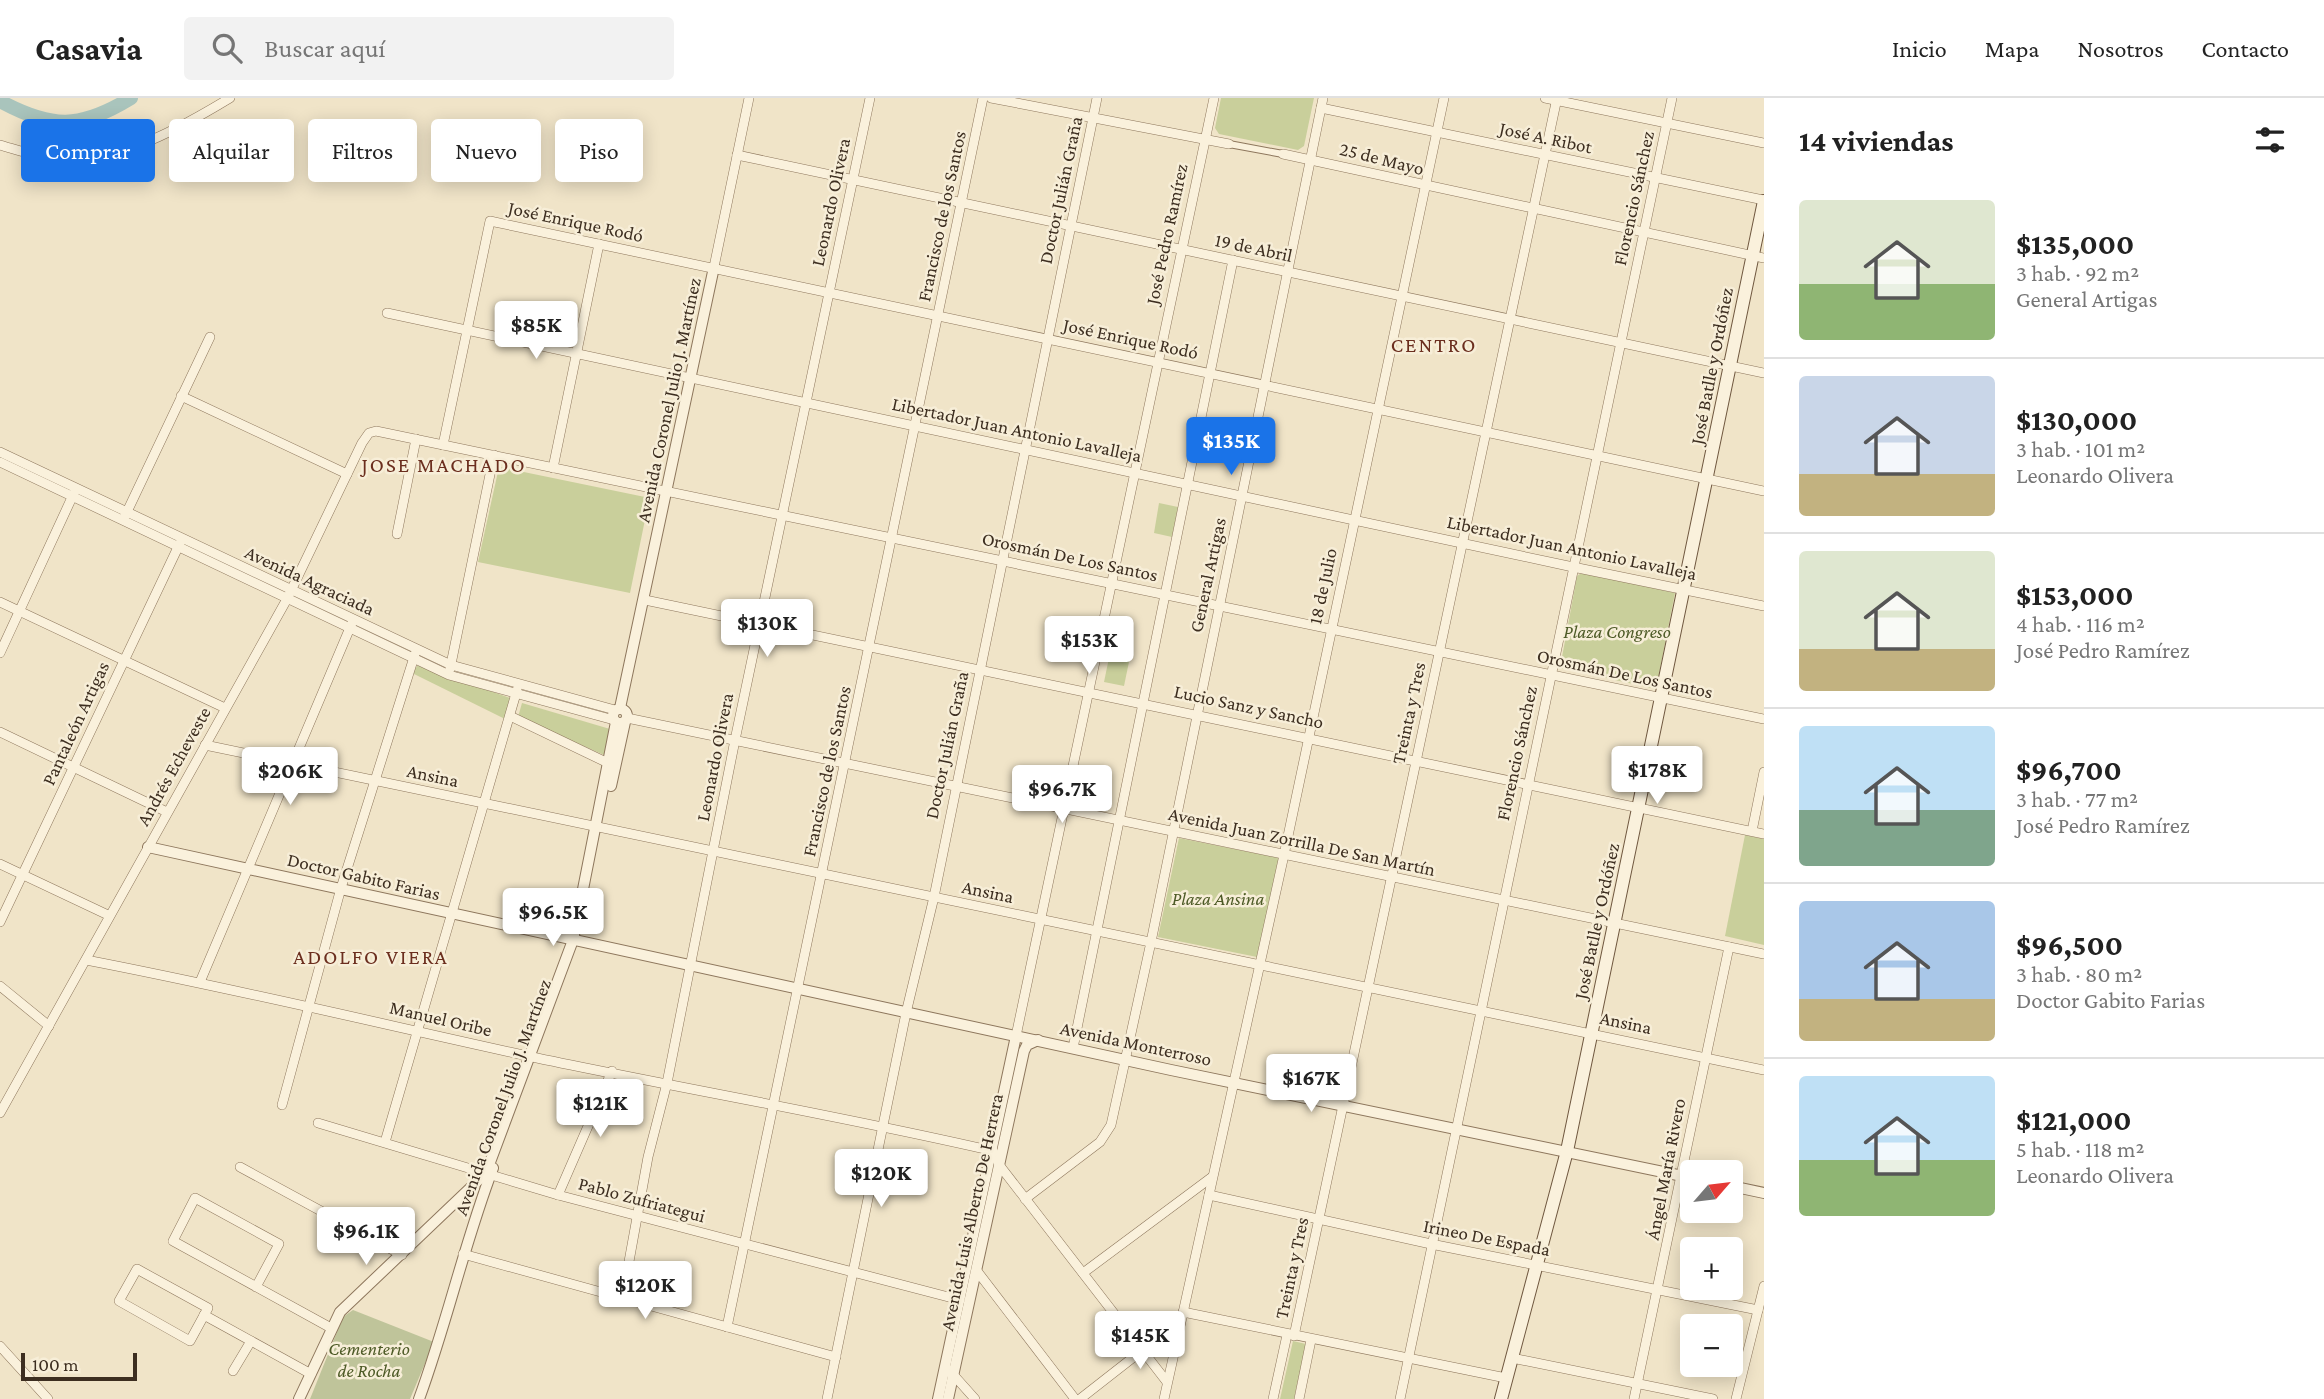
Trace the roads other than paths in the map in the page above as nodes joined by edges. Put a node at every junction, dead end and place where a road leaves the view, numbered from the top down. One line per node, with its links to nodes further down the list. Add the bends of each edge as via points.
1 (230, 98): 19 (street, via 152,141 96,156 43,157)
2 (749, 98): 21 (street, Avenida Coronel Julio J. Martínez)
3 (870, 98): 25 (street, Leonardo Olivera)
4 (984, 98): 28 (street, Francisco de los Santos)
5 (991, 98): 13 (street, 25 de Mayo)
6 (1097, 98): 13 (street, Doctor Julián Graña)
7 (1214, 98): 16 (street, José Pedro Ramírez)
8 (1444, 98): 15 (street, 18 de Julio)
9 (1545, 98): 11 (street)
10 (1672, 98): 14 (street, Florencio Sánchez)
11 (1557, 99): 14 (street); 22 (street, Treinta y Tres)
12 (1322, 103): 15 (street, José A. Ribot); 23 (street, General Artigas)
13 (1093, 117): 16 (street, 25 de Mayo); 30 (street, Doctor Julián Graña)
14 (1667, 122): 17 (street); 24 (street, Florencio Sánchez)
15 (1437, 132): 22 (street, José A. Ribot); 26 (street, 18 de Julio)
16 (1204, 139): 18 (street, 25 de Mayo); 33 (street, José Pedro Ramírez)
17 (1764, 143)
18 (1229, 144): 20 (street, 25 de Mayo)
19 (0, 145)
20 (1283, 153): 23 (street, 25 de Mayo)
21 (737, 155): 25 (street, 19 de Abril); 36 (street, Avenida Coronel Julio J. Martínez)
22 (1546, 155): 24 (street, José A. Ribot); 29 (street, Treinta y Tres)
23 (1311, 158): 26 (street, 25 de Mayo); 37 (street, General Artigas)
24 (1655, 177): 27 (street, José A. Ribot); 31 (street, Florencio Sánchez)
25 (853, 180): 28 (street, 19 de Abril); 38 (street, Leonardo Olivera)
26 (1426, 186): 29 (street, 25 de Mayo); 39 (street, 18 de Julio)
27 (1764, 201): 34 (main road, José Batlle y Ordóñez)
28 (962, 203): 30 (street, 19 de Abril); 41 (street, Francisco de los Santos)
29 (1533, 210): 31 (street, 25 de Mayo); 42 (street, Treinta y Tres)
30 (1070, 225): 33 (street, 19 de Abril); 45 (street, Doctor Julián Graña)
31 (1643, 233): 34 (street, 25 de Mayo); 46 (street, Florencio Sánchez)
32 (598, 244): 36 (street, José Enrique Rodó); 43 (street, José Enrique Rodó, via 490,221); 47 (street)
33 (1181, 249): 35 (street, 19 de Abril); 48 (street, José Pedro Ramírez)
34 (1758, 257): 49 (main road, José Batlle y Ordóñez)
35 (1233, 260): 37 (street, 19 de Abril); 50 (street)
36 (714, 267): 38 (street, José Enrique Rodó); 52 (street, Avenida Coronel Julio J. Martínez)
37 (1287, 272): 39 (street, 19 de Abril); 53 (street, General Artigas)
38 (829, 291): 41 (street, José Enrique Rodó); 55 (street, Leonardo Olivera)
39 (1402, 296): 42 (street, 19 de Abril); 56 (street, 18 de Julio)
40 (387, 313): 43 (street, Libertador Juan Antonio Lavalleja)
41 (939, 315): 45 (street, José Enrique Rodó); 57 (street, Francisco de los Santos)
42 (1509, 319): 46 (street, 19 de Abril); 58 (street, Treinta y Tres)
43 (468, 331): 47 (street, Libertador Juan Antonio Lavalleja); 61 (street)
44 (210, 337): 54 (street)
45 (1047, 338): 48 (street, José Enrique Rodó); 62 (street, Doctor Julián Graña)
46 (1620, 342): 49 (street, 19 de Abril); 65 (street, Florencio Sánchez)
47 (575, 354): 52 (street, Libertador Juan Antonio Lavalleja); 67 (street)
48 (1157, 361): 50 (street, José Enrique Rodó); 68 (street, José Pedro Ramírez)
49 (1730, 366): 51 (street, 19 de Abril); 70 (main road, José Batlle y Ordóñez)
50 (1213, 373): 53 (street, José Enrique Rodó); 71 (street)
51 (1764, 373)
52 (691, 378): 55 (street, Libertador Juan Antonio Lavalleja); 72 (street, Avenida Coronel Julio J. Martínez)
53 (1263, 384): 56 (street, José Enrique Rodó); 75 (street, General Artigas)
54 (181, 396): 69 (street); 77 (street)
55 (806, 402): 57 (street, Libertador Juan Antonio Lavalleja); 76 (street, Leonardo Olivera)
56 (1379, 409): 58 (street, José Enrique Rodó); 78 (street, 18 de Julio)
57 (915, 426): 62 (street, Libertador Juan Antonio Lavalleja); 80 (street, Francisco de los Santos)
58 (1486, 432): 65 (street, José Enrique Rodó); 82 (street, Treinta y Tres)
59 (369, 433): 60 (street, Orosmán De Los Santos, via 383,430); 69 (street, Andrés Echeveste)
60 (416, 439): 61 (street, Orosmán De Los Santos); 79 (street)
61 (443, 445): 64 (street, Orosmán De Los Santos)
62 (1024, 449): 68 (street, Libertador Juan Antonio Lavalleja); 83 (street, Doctor Julián Graña)
63 (0, 452): 74 (street, Avenida Agraciada)
64 (494, 455): 67 (street, Orosmán De Los Santos); 103 (street)
65 (1596, 456): 70 (street, José Enrique Rodó); 84 (street, Florencio Sánchez)
66 (0, 462): 74 (street, Avenida Agraciada)
67 (554, 468): 72 (street, Orosmán De Los Santos)
68 (1133, 471): 71 (street, Libertador Juan Antonio Lavalleja); 85 (street, José Pedro Ramírez)
69 (347, 474): 88 (street, Andrés Echeveste)
70 (1707, 479): 73 (street, José Enrique Rodó); 86 (main road, José Batlle y Ordóñez)
71 (1189, 483): 75 (street, Libertador Juan Antonio Lavalleja); 87 (street)
72 (667, 491): 76 (street, Orosmán De Los Santos); 89 (street, Avenida Coronel Julio J. Martínez)
73 (1764, 491)
74 (75, 492): 77 (street, Avenida Agraciada); 93 (street)
75 (1241, 495): 78 (street, Libertador Juan Antonio Lavalleja); 91 (street, General Artigas)
76 (782, 515): 80 (street, Orosmán De Los Santos); 95 (street, Leonardo Olivera)
77 (125, 517): 81 (street, Avenida Agraciada)
78 (1354, 519): 82 (street, Libertador Juan Antonio Lavalleja); 96 (street, 18 de Julio)
79 (397, 534)
80 (892, 538): 83 (street, Orosmán De Los Santos); 97 (street, Francisco de los Santos)
81 (180, 542): 88 (street, Avenida Agraciada); 101 (street, Pantaleón Artigas)
82 (1463, 542): 84 (street, Libertador Juan Antonio Lavalleja); 98 (street, Treinta y Tres)
83 (1004, 559): 85 (street, Orosmán De Los Santos); 102 (street, Doctor Julián Graña)
84 (1573, 567): 86 (street, Libertador Juan Antonio Lavalleja); 104 (street, Florencio Sánchez)
85 (1110, 581): 87 (street, Orosmán De Los Santos); 106 (street, José Pedro Ramírez)
86 (1684, 589): 92 (street, Libertador Juan Antonio Lavalleja); 108 (main road, José Batlle y Ordóñez)
87 (1166, 594): 91 (street, Orosmán De Los Santos); 109 (street)
88 (289, 595): 94 (street, Avenida Agraciada); 110 (street, Andrés Echeveste)
89 (645, 600): 95 (street, Lucio Sanz y Sancho); 113 (street, Avenida Coronel Julio J. Martínez)
90 (0, 602): 93 (street)
91 (1219, 604): 96 (street, Orosmán De Los Santos); 111 (street, General Artigas)
92 (1764, 606)
93 (19, 611): 99 (street); 101 (street)
94 (352, 623): 100 (street, Avenida Agraciada); 120 (street)
95 (759, 624): 97 (street, Lucio Sanz y Sancho); 117 (street, Leonardo Olivera)
96 (1331, 629): 98 (street, Orosmán De Los Santos); 116 (street, 18 de Julio)
97 (870, 646): 102 (street, Lucio Sanz y Sancho); 122 (street, Francisco de los Santos)
98 (1440, 652): 104 (street, Orosmán De Los Santos); 119 (street, Treinta y Tres)
99 (0, 653)
100 (415, 653): 103 (street, Avenida Agraciada); 125 (street)
101 (124, 659): 110 (street); 123 (street, Pantaleón Artigas)
102 (981, 669): 106 (street, Lucio Sanz y Sancho); 127 (street, Doctor Julián Graña)
103 (450, 670): 105 (street, Avenida Agraciada); 107 (street, Avenida Agraciada)
104 (1550, 676): 108 (street, Orosmán De Los Santos); 126 (street, Florencio Sánchez)
105 (519, 684): 107 (street); 113 (street, Avenida Agraciada)
106 (1088, 691): 109 (street, Lucio Sanz y Sancho); 130 (street, José Pedro Ramírez)
107 (516, 694): 112 (street); 113 (street, Avenida Agraciada)
108 (1661, 698): 114 (street, Orosmán De Los Santos); 129 (main road, José Batlle y Ordóñez)
109 (1143, 703): 111 (street, Lucio Sanz y Sancho); 132 (street)
110 (225, 708): 118 (street, Andrés Echeveste)
111 (1197, 713): 116 (street, Lucio Sanz y Sancho); 135 (street, General Artigas)
112 (510, 716): 121 (street); 128 (street)
113 (620, 717): 117 (street, Avenida Juan Zorrilla De San Martín); 121 (street, Avenida Coronel Julio J. Martínez); 133 (street, Avenida Coronel Julio J. Martínez)
114 (1764, 719)
115 (0, 732): 123 (street)
116 (1308, 736): 119 (street, Lucio Sanz y Sancho); 139 (street, 18 de Julio)
117 (735, 740): 122 (street, Avenida Juan Zorrilla De San Martín); 138 (street, Leonardo Olivera)
118 (205, 746): 120 (street, Ansina); 131 (street, Andrés Echeveste)
119 (1416, 759): 126 (street, Lucio Sanz y Sancho); 144 (street, Treinta y Tres)
120 (292, 763): 125 (street, Ansina); 141 (street)
121 (608, 763): 133 (street, Avenida Coronel Julio J. Martínez)
122 (845, 763): 127 (street, Avenida Juan Zorrilla De San Martín); 142 (street, Francisco de los Santos)
123 (74, 767): 131 (street); 143 (street, Pantaleón Artigas)
124 (1764, 772): 134 (street)
125 (376, 781): 128 (street, Ansina); 145 (street)
126 (1528, 783): 129 (street, Lucio Sanz y Sancho); 147 (street, Florencio Sánchez)
127 (954, 787): 130 (street, Avenida Juan Zorrilla De San Martín); 146 (street, Doctor Julián Graña)
128 (485, 804): 133 (street, Ansina); 148 (street)
129 (1639, 806): 134 (street, Lucio Sanz y Sancho); 152 (main road, José Batlle y Ordóñez)
130 (1063, 810): 132 (street, Avenida Juan Zorrilla De San Martín); 150 (street, José Pedro Ramírez)
131 (167, 812): 137 (street, Andrés Echeveste)
132 (1119, 822): 135 (street, Avenida Juan Zorrilla De San Martín); 153 (street)
133 (599, 827): 138 (street, Ansina); 154 (street, Avenida Coronel Julio J. Martínez)
134 (1752, 831): 136 (street, Lucio Sanz y Sancho)
135 (1173, 833): 139 (street, Avenida Juan Zorrilla De San Martín); 155 (street, General Artigas)
136 (1764, 834)
137 (148, 847): 141 (street, Doctor Gabito Farias); 149 (street, Andrés Echeveste)
138 (714, 850): 142 (street, Ansina); 160 (street, Leonardo Olivera)
139 (1284, 855): 144 (street, Avenida Juan Zorrilla De San Martín); 159 (street, 18 de Julio)
140 (0, 864): 143 (street)
141 (248, 867): 145 (street, Doctor Gabito Farias); 161 (street)
142 (823, 873): 146 (street, Ansina); 164 (street, Francisco de los Santos)
143 (24, 875): 149 (street); 151 (street, Pantaleón Artigas)
144 (1390, 877): 147 (street, Avenida Juan Zorrilla De San Martín); 163 (street, Treinta y Tres)
145 (341, 888): 148 (street, Doctor Gabito Farias); 165 (street)
146 (934, 897): 150 (street, Ansina); 167 (street, Doctor Julián Graña)
147 (1502, 900): 152 (street, Avenida Juan Zorrilla De San Martín); 166 (street, Florencio Sánchez)
148 (451, 914): 154 (street, Doctor Gabito Farias); 169 (street)
149 (108, 915): 158 (street, Andrés Echeveste)
150 (1040, 920): 153 (street, Ansina); 171 (street, José Pedro Ramírez)
151 (0, 922)
152 (1615, 922): 156 (street, Avenida Juan Zorrilla De San Martín); 170 (main road, José Batlle y Ordóñez)
153 (1097, 932): 155 (street, Ansina); 173 (street)
154 (575, 940): 160 (street, Avenida Monterroso); 174 (street, Avenida Coronel Julio J. Martínez)
155 (1152, 942): 159 (street, Ansina); 176 (street, General Artigas)
156 (1729, 947): 157 (street, Avenida Juan Zorrilla De San Martín); 175 (street, Ángel María Rivero)
157 (1764, 954)
158 (86, 960): 161 (street, Manuel Oribe); 168 (street, Andrés Echeveste)
159 (1259, 964): 163 (street, Ansina); 179 (street, 18 de Julio)
160 (690, 966): 164 (street, Avenida Monterroso); 180 (street, Leonardo Olivera)
161 (200, 982): 165 (street, Manuel Oribe)
162 (0, 986): 168 (street)
163 (1368, 988): 166 (street, Ansina); 183 (street, Treinta y Tres)
164 (798, 989): 167 (street, Avenida Monterroso); 182 (street, Francisco de los Santos)
165 (307, 1005): 169 (street, Manuel Oribe); 181 (street)
166 (1480, 1009): 170 (street, Ansina); 187 (street, Florencio Sánchez)
167 (906, 1013): 171 (street, Avenida Monterroso); 186 (street, Doctor Julián Graña)
168 (49, 1026): 184 (street, Andrés Echeveste)
169 (416, 1031): 174 (street, Manuel Oribe); 188 (street)
170 (1592, 1033): 175 (street, Ansina); 190 (main road, José Batlle y Ordóñez)
171 (1016, 1036): 172 (street, Avenida Monterroso); 189 (street, Avenida Luis Alberto De Herrera)
172 (1039, 1040): 173 (street, Avenida Monterroso); 193 (street, Avenida Luis Alberto De Herrera, via 1024,1051)
173 (1073, 1048): 176 (street, Avenida Monterroso)
174 (533, 1057): 178 (street, Manuel Oribe); 194 (street, Avenida Coronel Julio J. Martínez)
175 (1705, 1058): 177 (street, Ansina); 191 (street, Ángel María Rivero)
176 (1125, 1059): 179 (street, Avenida Monterroso); 201 (street, General Artigas, via 1111,1125 1100,1142)
177 (1764, 1070)
178 (612, 1071): 180 (street, Manuel Oribe); 199 (street)
179 (1233, 1082): 183 (street, Avenida Monterroso); 196 (street, 18 de Julio)
180 (667, 1083): 182 (street, Manuel Oribe); 203 (street, Leonardo Olivera)
181 (282, 1105)
182 (773, 1105): 186 (street, Manuel Oribe); 205 (street, Francisco de los Santos)
183 (1344, 1105): 187 (street, Avenida Monterroso); 204 (street, Treinta y Tres)
184 (0, 1113)
185 (318, 1123): 188 (street, Pablo Zufriategui)
186 (883, 1125): 189 (street, Manuel Oribe); 211 (street, Doctor Julián Graña)
187 (1457, 1128): 190 (street, Avenida Monterroso); 206 (street, Florencio Sánchez)
188 (385, 1142): 194 (street, Pablo Zufriategui)
189 (993, 1151): 193 (street); 217 (street, Avenida Luis Alberto De Herrera)
190 (1567, 1151): 195 (street, Avenida Monterroso); 209 (main road, José Batlle y Ordóñez)
191 (1690, 1160)
192 (240, 1167): 208 (street)
193 (1000, 1167): 201 (street); 210 (street, Avenida Luis Alberto De Herrera)
194 (488, 1173): 199 (street, Pablo Zufriategui); 207 (street, Avenida Coronel Julio J. Martínez); 208 (street)
195 (1680, 1175)
196 (1213, 1177): 200 (street, 18 de Julio); 212 (street)
197 (1743, 1189): 198 (street)
198 (1764, 1193)
199 (558, 1195): 203 (street, Pablo Zufriategui)
200 (1209, 1195): 204 (street, Irineo De Espada); 220 (street, 18 de Julio)
201 (1025, 1199): 212 (street)
202 (1680, 1205): 215 (street, Ángel María Rivero)
203 (639, 1216): 205 (street, Pablo Zufriategui); 216 (street, Leonardo Olivera)
204 (1319, 1219): 206 (street, Irineo De Espada); 223 (street, Treinta y Tres)
205 (744, 1243): 211 (street, Pablo Zufriategui); 221 (street, Francisco de los Santos)
206 (1431, 1244): 209 (street, Irineo De Espada); 230 (street, Florencio Sánchez)
207 (463, 1254): 216 (street); 239 (street, Avenida Coronel Julio J. Martínez)
208 (402, 1255): 222 (street, via 345,1306)
209 (1539, 1265): 215 (street, Irineo De Espada); 229 (main road, José Batlle y Ordóñez)
210 (977, 1271): 231 (street, Avenida Luis Alberto De Herrera); 244 (street)
211 (853, 1272): 217 (street, Pablo Zufriategui); 228 (street, Doctor Julián Graña)
212 (1083, 1273): 227 (street)
213 (1764, 1286): 218 (street)
214 (256, 1287): 214 (street, via 173,1241 195,1198 279,1244); 222 (street)
215 (1659, 1289): 218 (street, Irineo De Espada); 236 (street, Ángel María Rivero)
216 (622, 1300): 221 (street)
217 (960, 1300): 231 (street, Avenida Luis Alberto De Herrera)
218 (1758, 1310): 252 (street)
219 (206, 1312): 219 (street, via 137,1269 119,1301 190,1340); 225 (street)
220 (1182, 1316): 223 (street); 227 (street); 235 (street, 18 de Julio)
221 (727, 1327): 228 (street)
222 (331, 1328): 233 (street)
223 (1291, 1335): 224 (street); 246 (street, Treinta y Tres)
224 (1311, 1340): 230 (street); 247 (street, Treinta y Tres)
225 (251, 1341): 232 (street); 233 (street)
226 (0, 1346): 237 (street)
227 (1142, 1351): 235 (street); 244 (street)
228 (836, 1357): 240 (street, Doctor Julián Graña)
229 (1511, 1359): 234 (main road, José Batlle y Ordóñez); 236 (street)
230 (1408, 1360): 234 (street); 248 (street, Florencio Sánchez)
231 (950, 1370): 241 (street, Avenida Luis Alberto De Herrera); 242 (street, Avenida Luis Alberto De Herrera); 243 (street)
232 (233, 1371)
233 (311, 1374): 238 (street)
234 (1506, 1378): 249 (main road, José Batlle y Ordóñez)
235 (1167, 1382): 245 (street, 18 de Julio)
236 (1638, 1382): 250 (street, Ángel María Rivero); 251 (street)
237 (48, 1399)
238 (299, 1399)
239 (419, 1399)
240 (827, 1399)
241 (939, 1399)
242 (948, 1399)
243 (975, 1399)
244 (1077, 1399)
245 (1164, 1399)
246 (1273, 1399)
247 (1299, 1399)
248 (1400, 1399)
249 (1501, 1399)
250 (1634, 1399)
251 (1713, 1399)
252 (1736, 1399)

